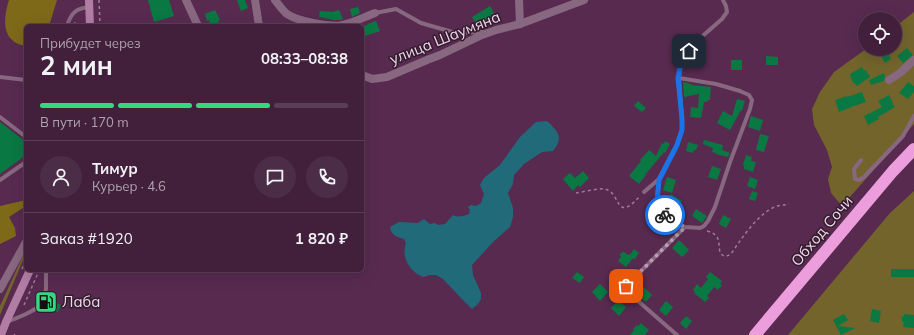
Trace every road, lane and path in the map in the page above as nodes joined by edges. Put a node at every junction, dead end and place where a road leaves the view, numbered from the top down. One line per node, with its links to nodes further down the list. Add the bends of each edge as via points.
1 (99, 0): 12 (path)
2 (186, 0): 13 (street)
3 (255, 0): 14 (street)
4 (275, 0): 15 (street, via 287,14)
5 (520, 0): 17 (street)
6 (584, 0): 17 (street, улица Шаумяна)
7 (723, 0): 22 (lane, via 727,12 689,51 681,63)
8 (89, 4): 10 (lane, via 74,12); 11 (main road)
9 (375, 13): 16 (street); 18 (lane, via 396,9 421,23 456,33)
10 (68, 24)
11 (90, 24)
12 (100, 24)
13 (197, 24)
14 (260, 24)
15 (320, 24)
16 (348, 24)
17 (520, 24): 18 (street, улица Шаумяна)
18 (496, 30): 20 (street, улица Шаумяна, via 387,77 372,79)
19 (914, 60): 23 (street)
20 (364, 76)
21 (0, 77): 24 (lane)
22 (678, 78): 32 (lane, via 682,130); 37 (lane, via 740,90 752,100 716,207 708,221)
23 (890, 80)
24 (24, 81)
25 (914, 116): 29 (lane, via 903,136 864,177 858,180 855,179 854,169)
26 (0, 117): 27 (lane)
27 (24, 135)
28 (914, 149): 48 (highway, Обход Сочи)
29 (861, 160)
30 (24, 163): 31 (lane)
31 (0, 180)
32 (659, 180): 33 (lane); 36 (lane, via 657,201 660,210 673,222)
33 (644, 192): 34 (path, via 634,203 624,208 610,191 603,189)
34 (576, 193)
35 (789, 204): 37 (path, via 777,206 760,216 727,256 720,253 719,239 716,235)
36 (685, 227): 37 (lane); 47 (lane, via 626,286 630,294)
37 (700, 228)
38 (24, 246): 41 (street)
39 (34, 272): 44 (path); 45 (main road)
40 (46, 272): 42 (lane)
41 (0, 289)
42 (44, 297)
43 (41, 304): 45 (lane, via 28,313)
44 (24, 305)
45 (6, 322): 46 (main road)
46 (1, 335)
47 (677, 335)
48 (756, 335)

